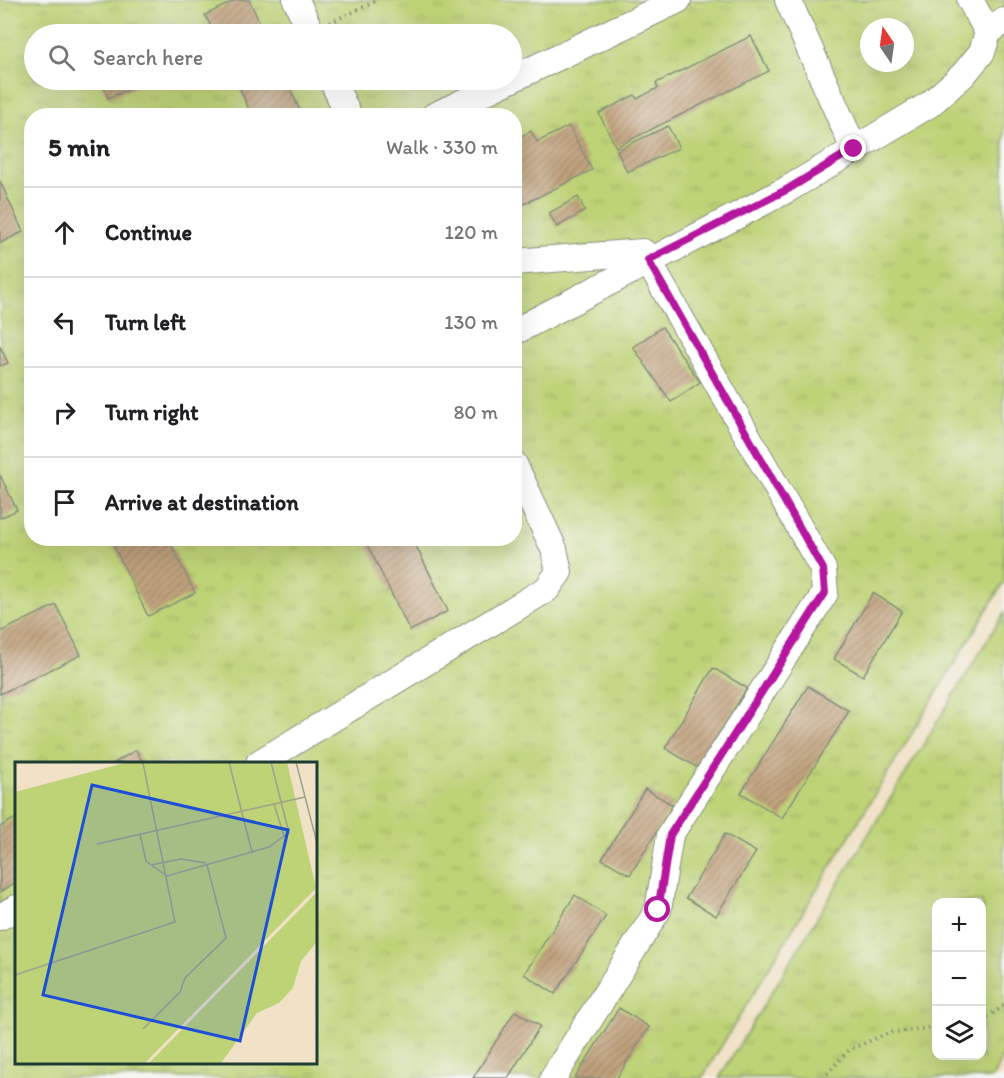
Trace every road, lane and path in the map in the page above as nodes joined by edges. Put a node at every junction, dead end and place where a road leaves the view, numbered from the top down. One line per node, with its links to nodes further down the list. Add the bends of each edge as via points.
1 (296, 0): 6 (lane)
2 (378, 0): 7 (path)
3 (678, 0): 9 (lane)
4 (788, 0): 14 (lane)
5 (970, 0): 8 (lane)
6 (307, 24)
7 (329, 24)
8 (996, 26): 14 (lane, via 963,75 930,104)
9 (522, 74)
10 (337, 90): 12 (lane)
11 (488, 90): 13 (lane)
12 (345, 108)
13 (451, 108)
14 (854, 149): 15 (lane, via 788,189)
15 (648, 260): 16 (lane, via 643,252); 17 (lane); 25 (lane, via 823,569 825,593 670,835 658,910)
16 (522, 261)
17 (522, 328)
18 (522, 482): 19 (lane, via 554,549 559,572 547,589)
19 (261, 762)
20 (15, 909): 21 (lane)
21 (0, 917)
22 (1004, 1005): 23 (path)
23 (986, 1018)
24 (932, 1028): 26 (path, via 888,1033 849,1050)
25 (553, 1078)
26 (823, 1078)

